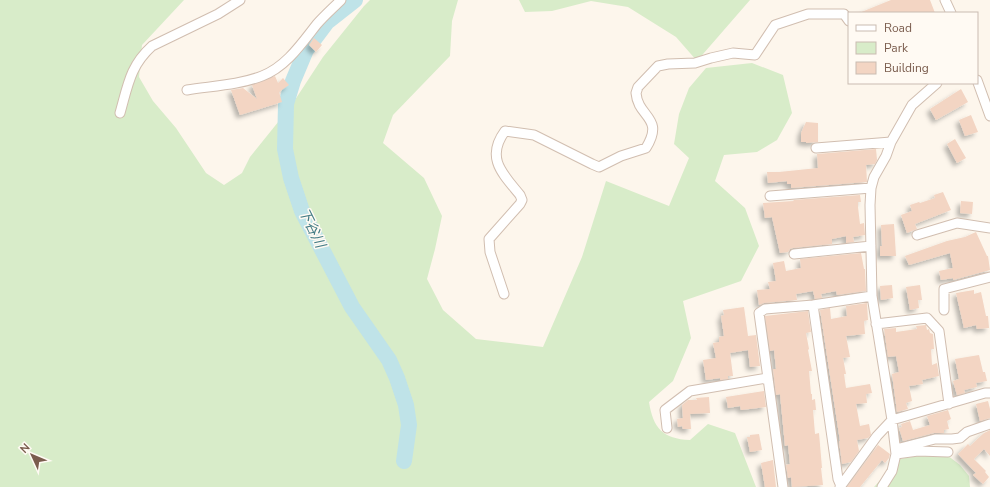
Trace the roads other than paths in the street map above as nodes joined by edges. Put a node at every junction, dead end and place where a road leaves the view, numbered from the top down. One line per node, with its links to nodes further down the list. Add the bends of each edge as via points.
1 (240, 0): 9 (street, via 218,14 152,46 144,53 131,74)
2 (341, 0): 8 (street, via 283,63 264,76 240,83)
3 (945, 0): 4 (street)
4 (951, 12)
5 (848, 20): 20 (street, via 844,14 808,14 774,25 755,55 733,53 695,63 658,66 636,93 636,98 651,120 654,130 649,143 646,148 620,156 599,167 534,135 505,131 497,146 497,165 522,200 488,239)
6 (978, 83): 10 (street)
7 (936, 84): 11 (street, via 912,104)
8 (187, 90)
9 (120, 113)
10 (990, 116)
11 (891, 142): 12 (street); 13 (street)
12 (816, 148)
13 (871, 188): 14 (street); 17 (street)
14 (770, 196)
15 (990, 228): 16 (street, via 957,223)
16 (917, 235)
17 (871, 246): 18 (street); 21 (street)
18 (794, 254)
19 (990, 277): 23 (street, via 944,289)
20 (504, 294)
21 (872, 296): 22 (street); 24 (street)
22 (813, 305): 25 (street, via 765,309 759,313); 33 (street)
23 (944, 310)
24 (876, 324): 27 (street, via 927,318 939,331); 28 (street)
25 (767, 378): 30 (street, via 690,391 665,410); 34 (street)
26 (990, 393): 27 (street, via 985,392)
27 (949, 404): 28 (street)
28 (892, 420): 31 (street); 33 (street)
29 (990, 424): 31 (street, via 967,432 960,438 935,439)
30 (667, 428)
31 (896, 451): 32 (street); 35 (street, via 892,471)
32 (948, 452)
33 (840, 486)
34 (783, 487)
35 (882, 487)

